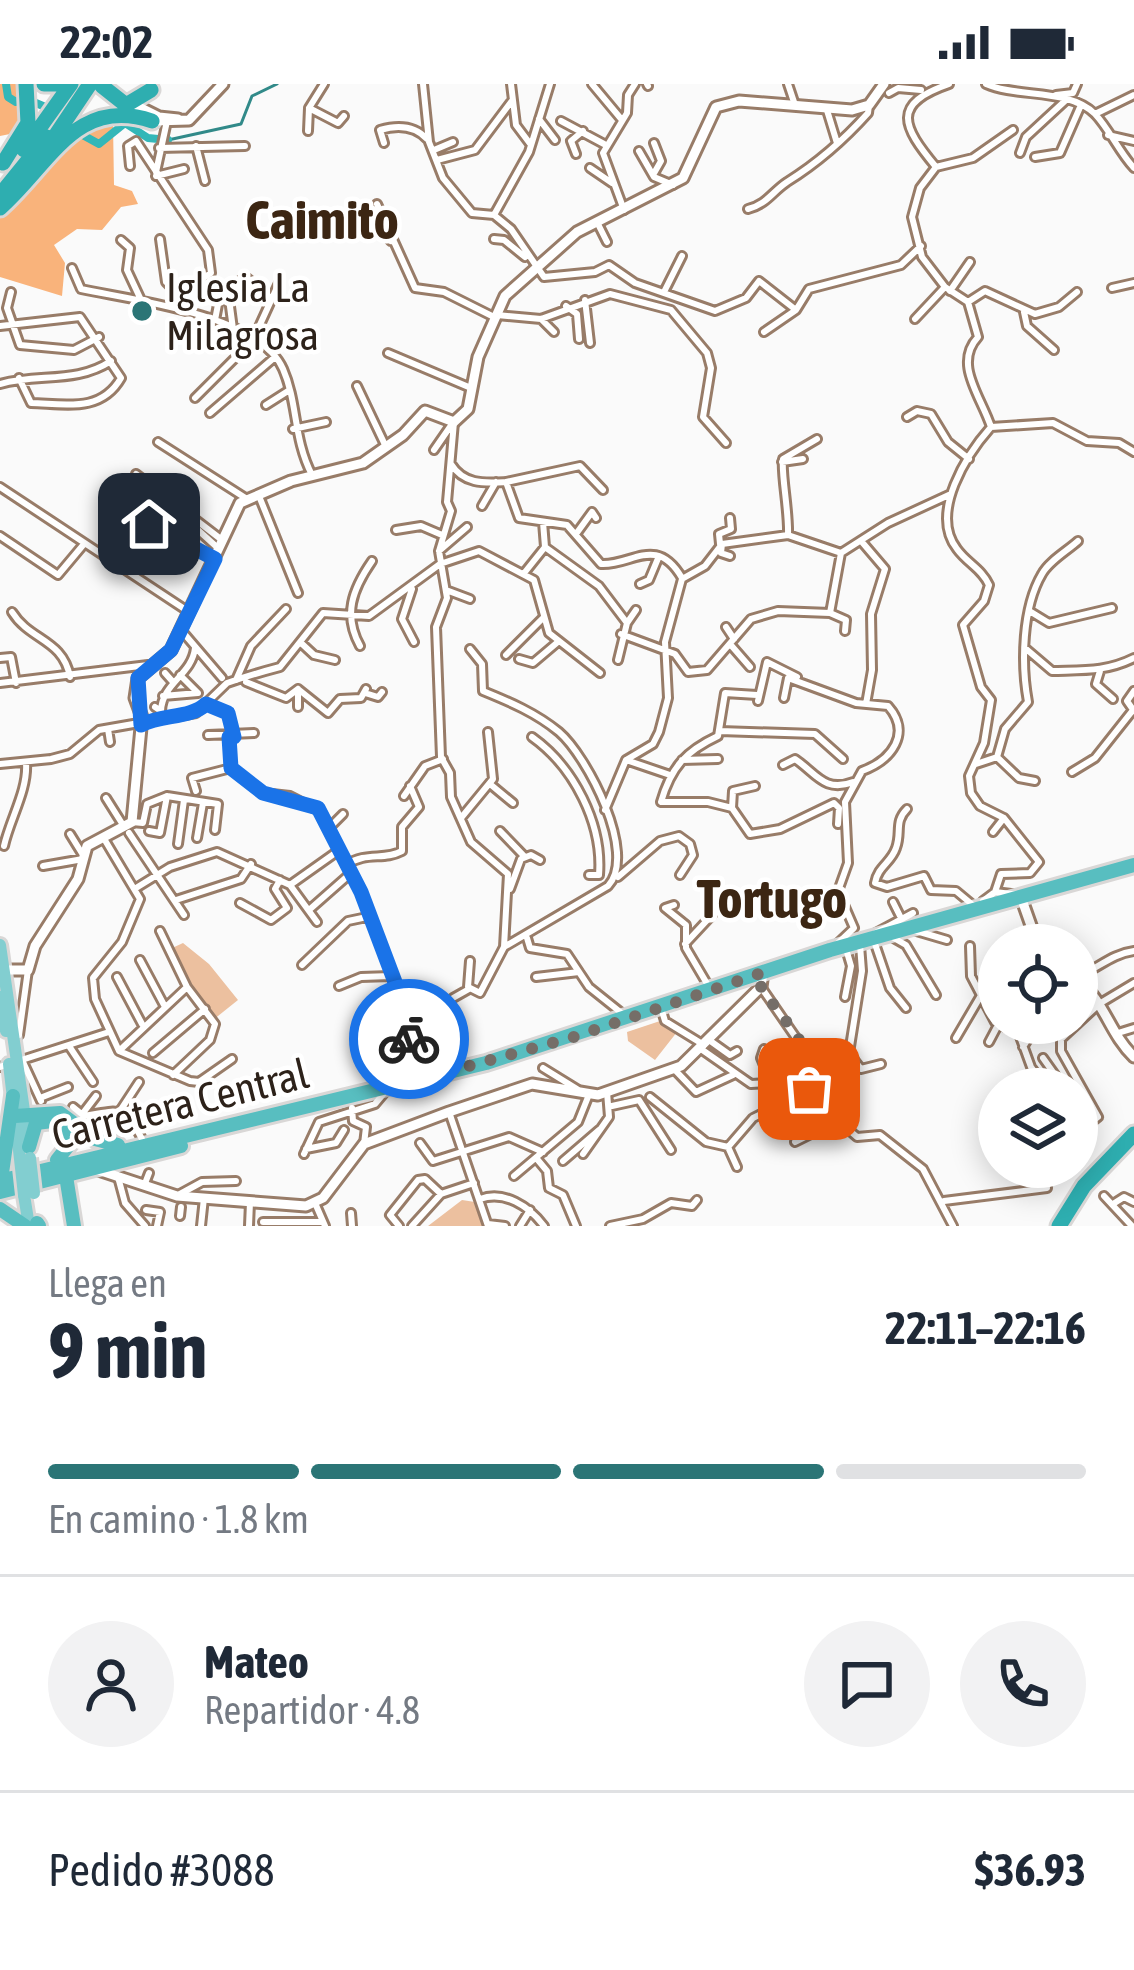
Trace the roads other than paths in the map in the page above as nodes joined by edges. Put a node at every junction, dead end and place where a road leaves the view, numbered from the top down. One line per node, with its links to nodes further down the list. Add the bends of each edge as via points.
1 (26, 84): 63 (highway, via 29,117)
2 (44, 84): 3 (highway)
3 (59, 84)
4 (220, 84): 35 (street, via 194,111)
5 (324, 84): 30 (street)
6 (426, 84): 51 (street)
7 (511, 84): 24 (street)
8 (550, 84): 33 (street)
9 (788, 84): 26 (street)
10 (949, 84): 19 (street)
11 (986, 84): 20 (street)
12 (1033, 84): 20 (street)
13 (1077, 84): 22 (street)
14 (632, 85): 34 (street)
15 (93, 86): 16 (highway, via 132,93); 25 (highway); 35 (street); 63 (highway); 69 (highway); 71 (highway)
16 (153, 86): 25 (highway); 35 (highway, via 142,105)
17 (887, 88): 19 (street); 27 (street)
18 (591, 91): 34 (street)
19 (925, 91): 59 (street, via 911,104 910,126)
20 (1031, 95): 22 (street)
21 (1134, 95): 31 (street)
22 (1054, 98): 23 (street)
23 (1066, 100): 28 (street); 54 (street)
24 (511, 102): 52 (street); 57 (street, via 475,149)
25 (131, 104): 35 (street)
26 (795, 105): 29 (street); 67 (street, via 716,107 692,168)
27 (869, 105): 29 (street); 46 (street)
28 (1081, 105): 31 (street); 56 (street, via 1060,153)
29 (826, 107): 46 (street)
30 (310, 108): 32 (street, via 338,123); 37 (street)
31 (1095, 114): 40 (street)
32 (344, 116)
33 (539, 119): 41 (street); 52 (street)
34 (622, 119): 48 (street)
35 (159, 120): 47 (street); 71 (highway, via 114,113 86,122)
36 (561, 121): 39 (street)
37 (308, 130)
38 (1012, 130): 59 (street, via 973,158)
39 (583, 131): 48 (street); 55 (street, via 571,141)
40 (1108, 135): 42 (street); 61 (street)
41 (555, 140)
42 (1134, 140)
43 (452, 142): 51 (street)
44 (384, 143): 51 (street, via 380,130 400,126 416,129)
45 (654, 143): 64 (street, via 662,161)
46 (837, 143): 72 (street, via 824,161)
47 (161, 144): 49 (street); 65 (street)
48 (604, 144): 68 (street)
49 (196, 146): 50 (street); 66 (street)
50 (245, 146)
51 (431, 146): 57 (street)
52 (531, 146): 75 (street)
53 (639, 151): 64 (street)
54 (1020, 153)
55 (575, 154)
56 (1035, 157)
57 (437, 160): 75 (street, via 466,208 477,217)
58 (130, 166): 65 (street, via 128,146 136,141)
59 (936, 167): 81 (street, via 914,206)
60 (590, 168): 68 (street)
61 (1134, 168)
62 (184, 169): 65 (street)
63 (1, 171)
64 (653, 175): 67 (street)
65 (156, 176): 99 (street, via 212,266 205,281)
66 (205, 181)
67 (674, 185): 73 (street)
68 (620, 190): 73 (street)
69 (0, 195)
70 (376, 204): 82 (street)
71 (0, 207)
72 (748, 209)
73 (624, 210): 76 (street)
74 (369, 215): 82 (street)
75 (494, 215): 85 (street)
76 (597, 222): 80 (street); 85 (street)
77 (160, 239): 88 (street)
78 (494, 239): 85 (street)
79 (122, 240): 102 (street)
80 (607, 242)
81 (921, 246): 94 (street); 107 (street, via 901,265 809,289)
82 (400, 254): 109 (street, via 415,288)
83 (682, 256): 95 (street)
84 (970, 262): 94 (street)
85 (534, 267): 95 (street, via 549,278 609,265); 109 (street)
86 (72, 268): 102 (street, via 80,290)
87 (180, 270): 88 (street)
88 (167, 278): 90 (street); 99 (street)
89 (242, 280): 101 (street)
90 (155, 283)
91 (278, 283): 101 (street)
92 (1134, 283): 93 (street)
93 (1112, 288)
94 (948, 289): 104 (street); 112 (street)
95 (664, 290): 107 (street, via 694,309 715,311 746,298 759,281)
96 (11, 292): 114 (street)
97 (1076, 292): 108 (street, via 1046,313)
98 (220, 294): 113 (street)
99 (179, 295): 105 (street)
100 (229, 299): 116 (street)
101 (273, 299): 121 (street)
102 (141, 300): 105 (street)
103 (585, 300): 106 (street); 122 (street); 142 (street, via 610,294 671,310 707,353 703,417)
104 (968, 302): 108 (street, via 985,291); 138 (street, via 978,337 966,362)
105 (177, 306): 113 (street)
106 (566, 306): 111 (street); 120 (street, via 577,314)
107 (796, 310): 118 (street)
108 (1024, 312): 123 (street, via 1027,326)
109 (496, 316): 111 (street); 130 (street)
110 (246, 317): 116 (street)
111 (541, 319): 117 (street)
112 (915, 319)
113 (215, 320): 116 (street)
114 (10, 322): 115 (street); 119 (street, via 80,317); 119 (street, via 28,349 74,350)
115 (0, 326)
116 (233, 329): 121 (street)
117 (554, 332)
118 (764, 332)
119 (99, 337): 126 (street)
120 (580, 339)
121 (253, 340): 125 (street); 132 (street)
122 (590, 343)
123 (1054, 350)
124 (388, 352): 130 (street)
125 (275, 357): 131 (street); 134 (street)
126 (112, 360): 127 (street, via 79,377); 127 (street, via 118,384 87,405 31,403)
127 (20, 378): 128 (street)
128 (0, 384)
129 (357, 386): 143 (street)
130 (474, 390): 136 (street)
131 (288, 391): 133 (street); 139 (street)
132 (195, 398)
133 (266, 405)
134 (210, 413)
135 (907, 417): 147 (street, via 931,414)
136 (454, 422): 143 (street, via 425,411); 144 (street); 148 (street)
137 (326, 424): 139 (street)
138 (991, 427): 145 (street, via 1053,423); 147 (street)
139 (293, 429): 151 (street)
140 (818, 439): 149 (street)
141 (158, 442): 157 (street)
142 (726, 443)
143 (386, 447): 151 (street, via 349,469)
144 (434, 450)
145 (1134, 452)
146 (803, 459): 149 (street)
147 (969, 459): 156 (street)
148 (450, 460): 152 (street, via 472,481); 167 (street, via 452,512)
149 (782, 462): 168 (street)
150 (136, 474): 175 (street)
151 (312, 475): 157 (street)
152 (496, 482): 153 (street); 159 (street)
153 (506, 482): 155 (street, via 580,466); 163 (street, via 519,518)
154 (0, 487): 172 (street)
155 (603, 490)
156 (951, 494): 171 (street); 261 (street, via 951,538 989,585 963,625 991,700)
157 (253, 498): 175 (street, via 234,509); 187 (street)
158 (131, 500): 175 (street, via 149,524)
159 (482, 506)
160 (596, 518): 166 (street, via 584,518)
161 (730, 518): 173 (street, via 731,529 718,534)
162 (166, 520): 175 (street, via 178,512)
163 (543, 522): 166 (street, via 567,524); 174 (street)
164 (467, 527): 176 (street)
165 (396, 530): 167 (street, via 421,526)
166 (576, 534): 178 (street, via 601,565)
167 (442, 535): 176 (street)
168 (788, 535): 173 (street); 177 (street)
169 (0, 536): 172 (street, via 58,575)
170 (1078, 541): 193 (street, via 1042,574)
171 (862, 542): 177 (street); 239 (street, via 885,569 871,614)
172 (84, 544): 192 (street)
173 (721, 544): 179 (street); 183 (street)
174 (545, 548): 182 (street); 198 (street, via 599,586)
175 (219, 549): 192 (street)
176 (439, 551): 181 (street)
177 (841, 553): 195 (street)
178 (659, 556): 183 (street); 184 (street)
179 (730, 556)
180 (372, 561): 196 (street, via 353,592)
181 (440, 564): 182 (street, via 482,551); 185 (street); 186 (street)
182 (524, 573): 197 (street, via 537,586)
183 (682, 579): 211 (street)
184 (640, 584)
185 (413, 585): 196 (street, via 369,616); 205 (street, via 402,619)
186 (446, 590): 188 (street); 254 (street, via 436,627)
187 (298, 592)
188 (470, 599)
189 (1112, 608): 193 (street, via 1049,623)
190 (286, 609): 227 (street, via 251,646)
191 (636, 610): 198 (street)
192 (189, 612): 200 (street)
193 (1031, 612): 209 (street)
194 (12, 613): 225 (street, via 63,653)
195 (830, 613): 201 (street, via 846,620); 206 (street, via 778,611 752,619)
196 (350, 616): 204 (street, via 323,614); 207 (street)
197 (542, 619): 203 (street); 212 (street)
198 (627, 623): 202 (street)
199 (726, 627): 206 (street)
200 (181, 629): 208 (street); 218 (street, via 171,650)
201 (845, 631)
202 (621, 634): 211 (street); 216 (street)
203 (559, 641): 214 (street, via 533,663); 222 (street)
204 (300, 642): 217 (street); 229 (street, via 280,667)
205 (414, 642)
206 (732, 642): 211 (street, via 700,672); 219 (street)
207 (360, 646)
208 (194, 648): 223 (street); 226 (street)
209 (1025, 648): 220 (street, via 1052,670); 252 (street, via 1028,702 1005,729)
210 (470, 649): 268 (street, via 482,664 483,691 563,735)
211 (664, 654): 256 (street, via 668,698 659,732)
212 (506, 656)
213 (0, 658): 231 (street, via 10,657)
214 (519, 658)
215 (1134, 658): 220 (street)
216 (618, 660)
217 (335, 661)
218 (148, 665): 225 (street); 243 (street, via 135,690)
219 (750, 667)
220 (1100, 671): 237 (street, via 1096,684)
221 (165, 673): 228 (street)
222 (600, 673)
223 (180, 675): 228 (street); 235 (street, via 198,693)
224 (797, 676): 245 (street, via 767,662 757,698 725,693)
225 (70, 678): 231 (street)
226 (222, 678)
227 (236, 680): 229 (street); 238 (street)
228 (173, 682): 235 (street)
229 (246, 682): 232 (street, via 286,698)
230 (0, 683): 231 (street)
231 (16, 683)
232 (300, 685): 233 (street, via 328,713 340,699); 241 (street)
233 (382, 692)
234 (1132, 692): 242 (street, via 1126,701)
235 (162, 696): 240 (street, via 160,711)
236 (784, 698): 239 (street, via 788,678)
237 (1113, 699)
238 (206, 704): 243 (street); 249 (street, via 228,713)
239 (866, 704): 265 (street, via 893,709 900,738 888,758)
240 (155, 707)
241 (298, 707)
242 (1134, 710): 263 (street, via 1095,758)
243 (141, 725): 244 (street); 287 (street)
244 (108, 729): 251 (street); 259 (street, via 70,754)
245 (720, 731): 253 (street, via 814,734); 257 (street)
246 (488, 732): 267 (street)
247 (254, 733): 249 (street)
248 (208, 735): 249 (street)
249 (231, 737): 262 (street)
250 (532, 737): 271 (street, via 556,754)
251 (110, 742)
252 (997, 757): 261 (street); 266 (street, via 1019,778)
253 (843, 758)
254 (442, 759): 269 (street); 285 (street)
255 (718, 759): 257 (street)
256 (626, 760): 264 (street); 273 (street)
257 (682, 760): 264 (street)
258 (0, 764): 259 (street)
259 (26, 764): 297 (street)
260 (783, 765): 265 (street, via 795,759 836,786)
261 (973, 765): 284 (street, via 971,793)
262 (231, 768): 272 (street, via 192,778); 288 (street, via 263,793 318,808)
263 (1072, 772)
264 (670, 775): 280 (street, via 665,806)
265 (856, 780): 298 (street, via 845,802)
266 (1035, 781)
267 (490, 784): 279 (street); 285 (street)
268 (592, 784): 271 (street); 273 (street); 282 (street)
269 (410, 786): 275 (street); 307 (street, via 418,807 402,827 402,850 368,853)
270 (755, 786): 280 (street, via 733,790)
271 (576, 790): 309 (street, via 602,839 599,875)
272 (196, 791)
273 (611, 791): 282 (street)
274 (166, 796): 277 (street); 287 (street, via 147,804 143,823); 290 (street, via 160,832)
275 (404, 796)
276 (106, 797): 287 (street)
277 (185, 799): 278 (street); 296 (street)
278 (203, 803): 289 (street, via 218,804); 295 (street)
279 (513, 803)
280 (732, 808): 286 (street, via 750,834 834,803)
281 (907, 809): 323 (street, via 895,852 875,883 925,876 931,890 956,891)
282 (605, 810): 311 (street, via 618,839)
283 (343, 814): 288 (street)
284 (1004, 818): 292 (street); 316 (street, via 1039,864 1001,874)
285 (459, 820): 317 (street, via 471,842 505,866)
286 (838, 824)
287 (128, 828): 294 (street); 308 (street)
288 (328, 829): 299 (street)
289 (215, 830)
290 (149, 831)
291 (500, 831): 301 (street)
292 (993, 832)
293 (70, 834): 302 (street)
294 (103, 837): 302 (street); 315 (street)
295 (196, 838)
296 (178, 844)
297 (4, 846)
298 (848, 846): 300 (street); 336 (street, via 838,891)
299 (338, 851): 307 (street); 313 (street)
300 (835, 854)
301 (524, 856): 303 (street); 317 (street)
302 (83, 857): 305 (street); 347 (street)
303 (540, 860)
304 (251, 865): 308 (street, via 217,852); 312 (street); 319 (street, via 241,879)
305 (43, 866)
306 (1134, 867): 318 (highway, Carretera Central)
307 (349, 869): 324 (street); 328 (street)
308 (159, 874): 315 (street); 319 (street)
309 (589, 874)
310 (680, 875): 311 (street, via 693,855 679,836 660,841)
311 (615, 879): 332 (street)
312 (280, 880): 313 (street); 321 (street, via 275,889 287,908 272,920 249,915)
313 (290, 886): 324 (street)
314 (716, 887): 335 (street, via 712,915)
315 (136, 888): 374 (street, via 138,914 92,978)
316 (995, 892): 318 (street); 323 (street)
317 (508, 893): 338 (street)
318 (1021, 898): 323 (highway, Carretera Central); 330 (street); 333 (highway, Carretera Central)
319 (176, 900): 326 (street)
320 (893, 902): 327 (street)
321 (241, 903)
322 (674, 905): 335 (street, via 664,908 686,926)
323 (975, 908): 336 (highway, Carretera Central)
324 (309, 910): 329 (street)
325 (913, 913): 327 (street)
326 (184, 915)
327 (900, 916): 336 (street)
328 (367, 917): 344 (street, via 348,921); 349 (street)
329 (317, 922)
330 (1030, 924)
331 (160, 931): 356 (street)
332 (528, 935): 338 (street); 348 (street, via 527,946 561,951)
333 (903, 936): 334 (street); 336 (highway, Carretera Central); 345 (street); 359 (street)
334 (947, 940)
335 (685, 944): 358 (street)
336 (853, 946): 352 (highway, Carretera Central); 361 (street); 366 (street); 393 (street, via 862,971 850,1053 861,1070)
337 (970, 946): 354 (street)
338 (504, 947): 357 (street, via 486,990)
339 (1, 949): 346 (main road); 347 (main road)
340 (1134, 951): 343 (street)
341 (140, 960): 365 (street)
342 (470, 961): 357 (street)
343 (1098, 964)
344 (302, 965)
345 (924, 968)
346 (3, 969): 347 (street); 376 (main road)
347 (24, 970): 376 (street)
348 (579, 972): 351 (street); 371 (street)
349 (391, 976): 355 (street); 370 (street)
350 (117, 977): 372 (street)
351 (536, 977)
352 (763, 978): 358 (highway, Carretera Central); 368 (highway, Carretera Central); 380 (street); 405 (street, via 812,1061)
353 (1134, 983): 364 (street)
354 (978, 985)
355 (339, 986)
356 (188, 987): 365 (street); 367 (street)
357 (469, 989): 362 (street)
358 (710, 991): 371 (highway, Carretera Central)
359 (936, 995)
360 (0, 997): 392 (main road)
361 (844, 997)
362 (454, 998)
363 (978, 1001): 377 (street)
364 (1099, 1004): 375 (street); 397 (street, via 1063,1036)
365 (164, 1005): 372 (street)
366 (906, 1008)
367 (205, 1010): 387 (street); 400 (street, via 214,1035)
368 (662, 1011): 371 (highway, Carretera Central); 380 (street)
369 (375, 1012): 370 (street)
370 (404, 1012): 388 (street)
371 (630, 1020): 403 (highway, Carretera Central)
372 (142, 1024): 385 (street)
373 (1134, 1028): 375 (street)
374 (109, 1032): 381 (street); 385 (street)
375 (1114, 1035): 389 (street)
376 (17, 1038): 392 (main road)
377 (956, 1038)
378 (1022, 1044): 383 (street)
379 (1025, 1044): 383 (street)
380 (705, 1045): 386 (street); 398 (street); 399 (street)
381 (69, 1046): 392 (street); 401 (street)
382 (386, 1047): 388 (street)
383 (1023, 1047): 395 (street)
384 (764, 1049): 404 (street)
385 (119, 1052): 400 (street)
386 (737, 1052)
387 (153, 1053)
388 (410, 1056): 403 (street)
389 (1134, 1057)
390 (1043, 1058): 396 (street)
391 (232, 1059): 400 (street, via 199,1082)
392 (16, 1063): 406 (street, via 41,1100); 410 (main road); 423 (main road)
393 (881, 1064)
394 (543, 1068): 412 (street)
395 (1035, 1068)
396 (1050, 1068)
397 (1069, 1068)
398 (674, 1069): 399 (street, via 696,1092); 408 (street)
399 (734, 1074): 404 (street)
400 (173, 1075)
401 (94, 1082)
402 (139, 1082): 421 (street)
403 (408, 1084): 407 (highway, Carretera Central); 427 (highway, Carretera Central)
404 (772, 1085): 405 (street)
405 (812, 1085): 409 (street); 414 (street)
406 (68, 1088)
407 (385, 1092): 419 (street, via 375,1104); 427 (highway, Carretera Central)
408 (607, 1092): 412 (street); 416 (street)
409 (805, 1092): 418 (street); 420 (street)
410 (13, 1096): 423 (main road); 450 (highway)
411 (96, 1096): 424 (street)
412 (585, 1096): 422 (street, via 532,1084); 425 (street)
413 (650, 1097): 437 (street, via 706,1142)
414 (847, 1098)
415 (763, 1101): 418 (street)
416 (612, 1106): 429 (street); 438 (street, via 639,1100)
417 (74, 1107): 424 (street)
418 (773, 1107): 437 (street)
419 (352, 1108): 428 (street, via 319,1122 305,1152 336,1143); 433 (street)
420 (824, 1109): 430 (street, via 856,1137); 434 (street, via 809,1122 811,1134)
421 (120, 1111): 424 (street); 432 (street)
422 (449, 1112): 433 (street); 439 (street)
423 (20, 1115): 436 (highway, via 62,1114); 441 (main road)
424 (84, 1116)
425 (578, 1122): 429 (street); 442 (street)
426 (885, 1123): 430 (street)
427 (221, 1130): 432 (highway); 446 (highway); 450 (highway, Carretera Central)
428 (344, 1130)
429 (596, 1131): 440 (street); 444 (street)
430 (881, 1136): 462 (street, via 923,1168)
431 (1134, 1138): 492 (highway, via 1084,1186); 493 (highway)
432 (142, 1139): 436 (highway)
433 (370, 1142): 465 (street)
434 (795, 1142)
435 (420, 1143): 439 (street, via 433,1161)
436 (118, 1145): 443 (highway)
437 (728, 1147): 445 (street)
438 (671, 1150)
439 (464, 1154): 442 (street, via 509,1137); 452 (street)
440 (584, 1154)
441 (26, 1155): 443 (highway, via 36,1123 59,1119 72,1138); 455 (main road, bridge)
442 (540, 1155): 448 (street); 489 (street, via 549,1188 565,1198)
443 (56, 1160): 450 (highway)
444 (563, 1160)
445 (737, 1167)
446 (120, 1170): 449 (highway); 453 (street); 469 (street, via 125,1203)
447 (149, 1173): 453 (street)
448 (514, 1176)
449 (64, 1177): 455 (highway); 458 (highway); 478 (highway)
450 (0, 1181): 455 (highway)
451 (236, 1181): 466 (street, via 202,1182)
452 (474, 1183): 456 (street); 460 (street)
453 (144, 1186): 466 (street)
454 (1047, 1188): 462 (street)
455 (34, 1190): 458 (highway); 477 (main road)
456 (441, 1194): 484 (street, via 418,1180 390,1215); 485 (street)
457 (1104, 1196): 467 (street)
458 (66, 1197): 478 (highway)
459 (204, 1198): 463 (street); 466 (street); 481 (street)
460 (480, 1199): 471 (street, via 501,1195); 476 (street)
461 (697, 1200): 490 (street)
462 (943, 1201): 491 (street)
463 (250, 1202): 465 (street); 482 (street)
464 (1134, 1202): 467 (street)
465 (315, 1203): 475 (street)
466 (181, 1204)
467 (1113, 1204): 494 (street)
468 (0, 1209): 477 (highway)
469 (134, 1210): 473 (street); 479 (street)
470 (146, 1210): 480 (street, via 160,1212)
471 (530, 1210): 487 (street); 488 (street)
472 (351, 1213): 483 (street)
473 (123, 1217)
474 (263, 1222): 475 (street)
475 (324, 1224)
476 (488, 1225): 486 (street)
477 (33, 1226)
478 (72, 1226)
479 (145, 1226)
480 (157, 1226)
481 (201, 1226)
482 (249, 1226)
483 (352, 1226)
484 (399, 1226)
485 (412, 1226)
486 (505, 1226)
487 (520, 1226)
488 (544, 1226)
489 (576, 1226)
490 (610, 1226)
491 (953, 1226)
492 (1059, 1226)
493 (1071, 1226)
494 (1132, 1226)

